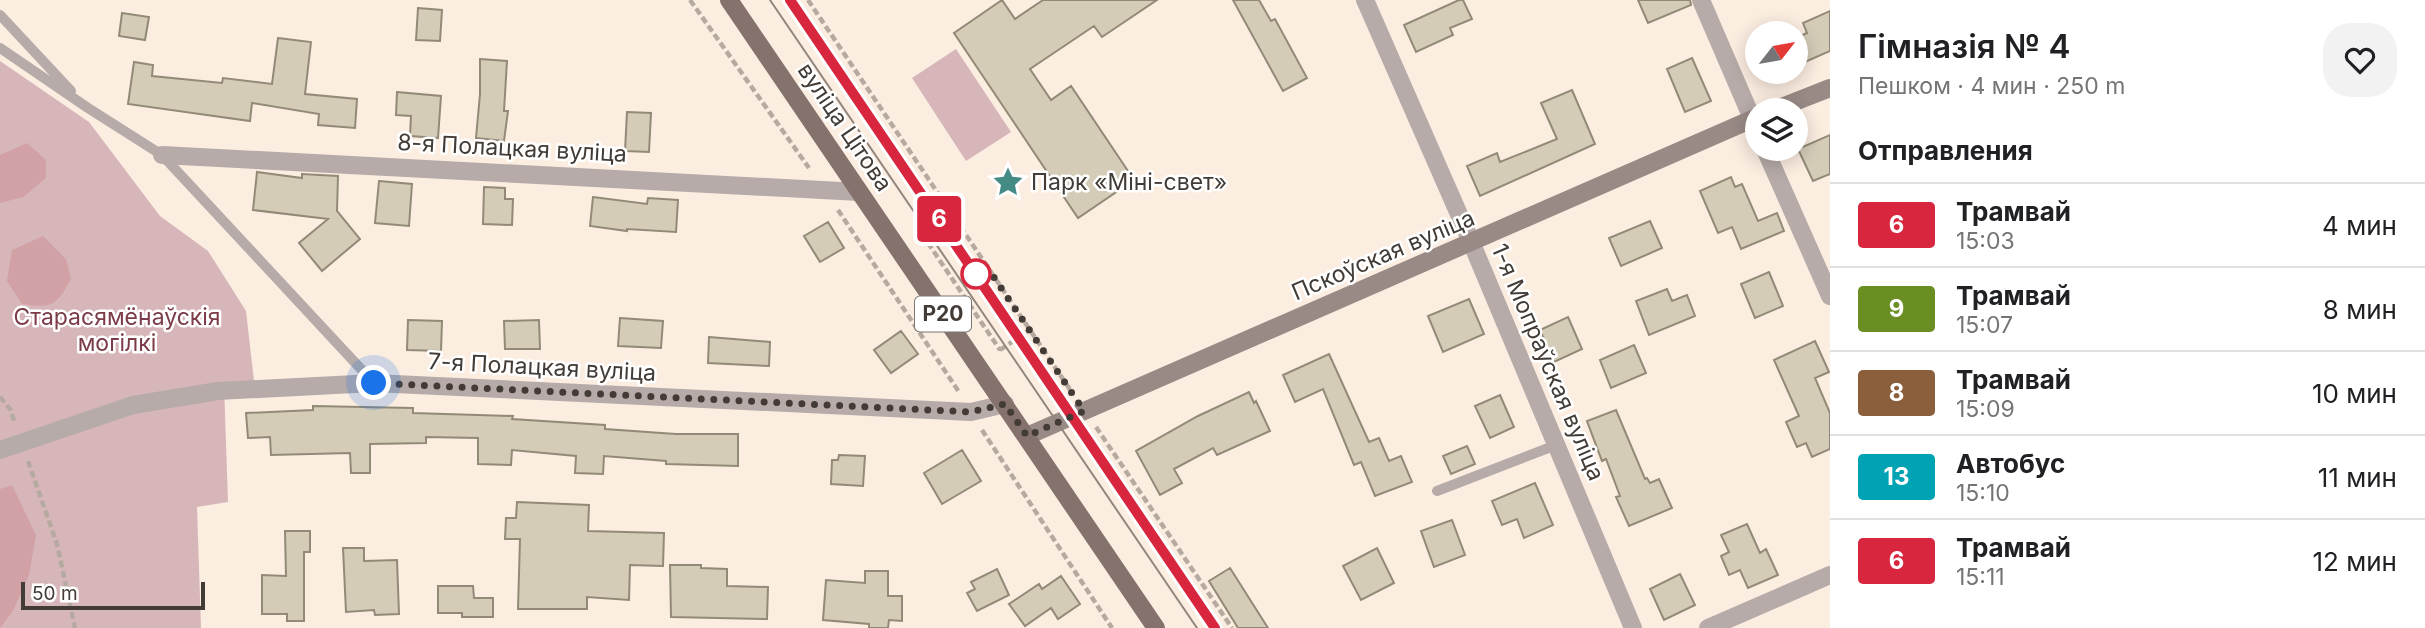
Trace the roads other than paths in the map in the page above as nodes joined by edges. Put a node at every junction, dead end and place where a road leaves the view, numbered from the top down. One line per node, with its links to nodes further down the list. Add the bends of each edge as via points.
1 (729, 0): 13 (main road, вуліца Цітова / Р20)
2 (1365, 0): 14 (street, 1-я Мопраўская вуліца)
3 (1701, 0): 8 (street)
4 (0, 15): 9 (lane)
5 (0, 48): 9 (lane)
6 (1830, 88): 7 (street)
7 (1805, 98)
8 (1745, 99)
9 (88, 108): 11 (lane)
10 (1745, 126): 14 (street, Пскоўская вуліца)
11 (162, 155): 13 (street, 8-я Полацкая вуліца); 16 (lane)
12 (1770, 161): 15 (street)
13 (859, 192): 17 (main road, вуліца Цітова / Р20)
14 (1472, 244): 18 (street, Пскоўская вуліца); 19 (street, 1-я Мопраўская вуліца)
15 (1830, 296)
16 (374, 383): 17 (street, 7-я Полацкая вуліца, via 971,412); 20 (street, 7-я Полацкая вуліца, via 218,391 133,405)
17 (1005, 404): 18 (main road, вуліца Цітова / Р20)
18 (1027, 436): 23 (main road, вуліца Цітова / Р20)
19 (1556, 445): 21 (lane); 24 (street, 1-я Мопраўская вуліца)
20 (0, 450)
21 (1437, 491)
22 (1830, 575): 25 (street)
23 (1156, 628)
24 (1633, 628)
25 (1708, 628)

